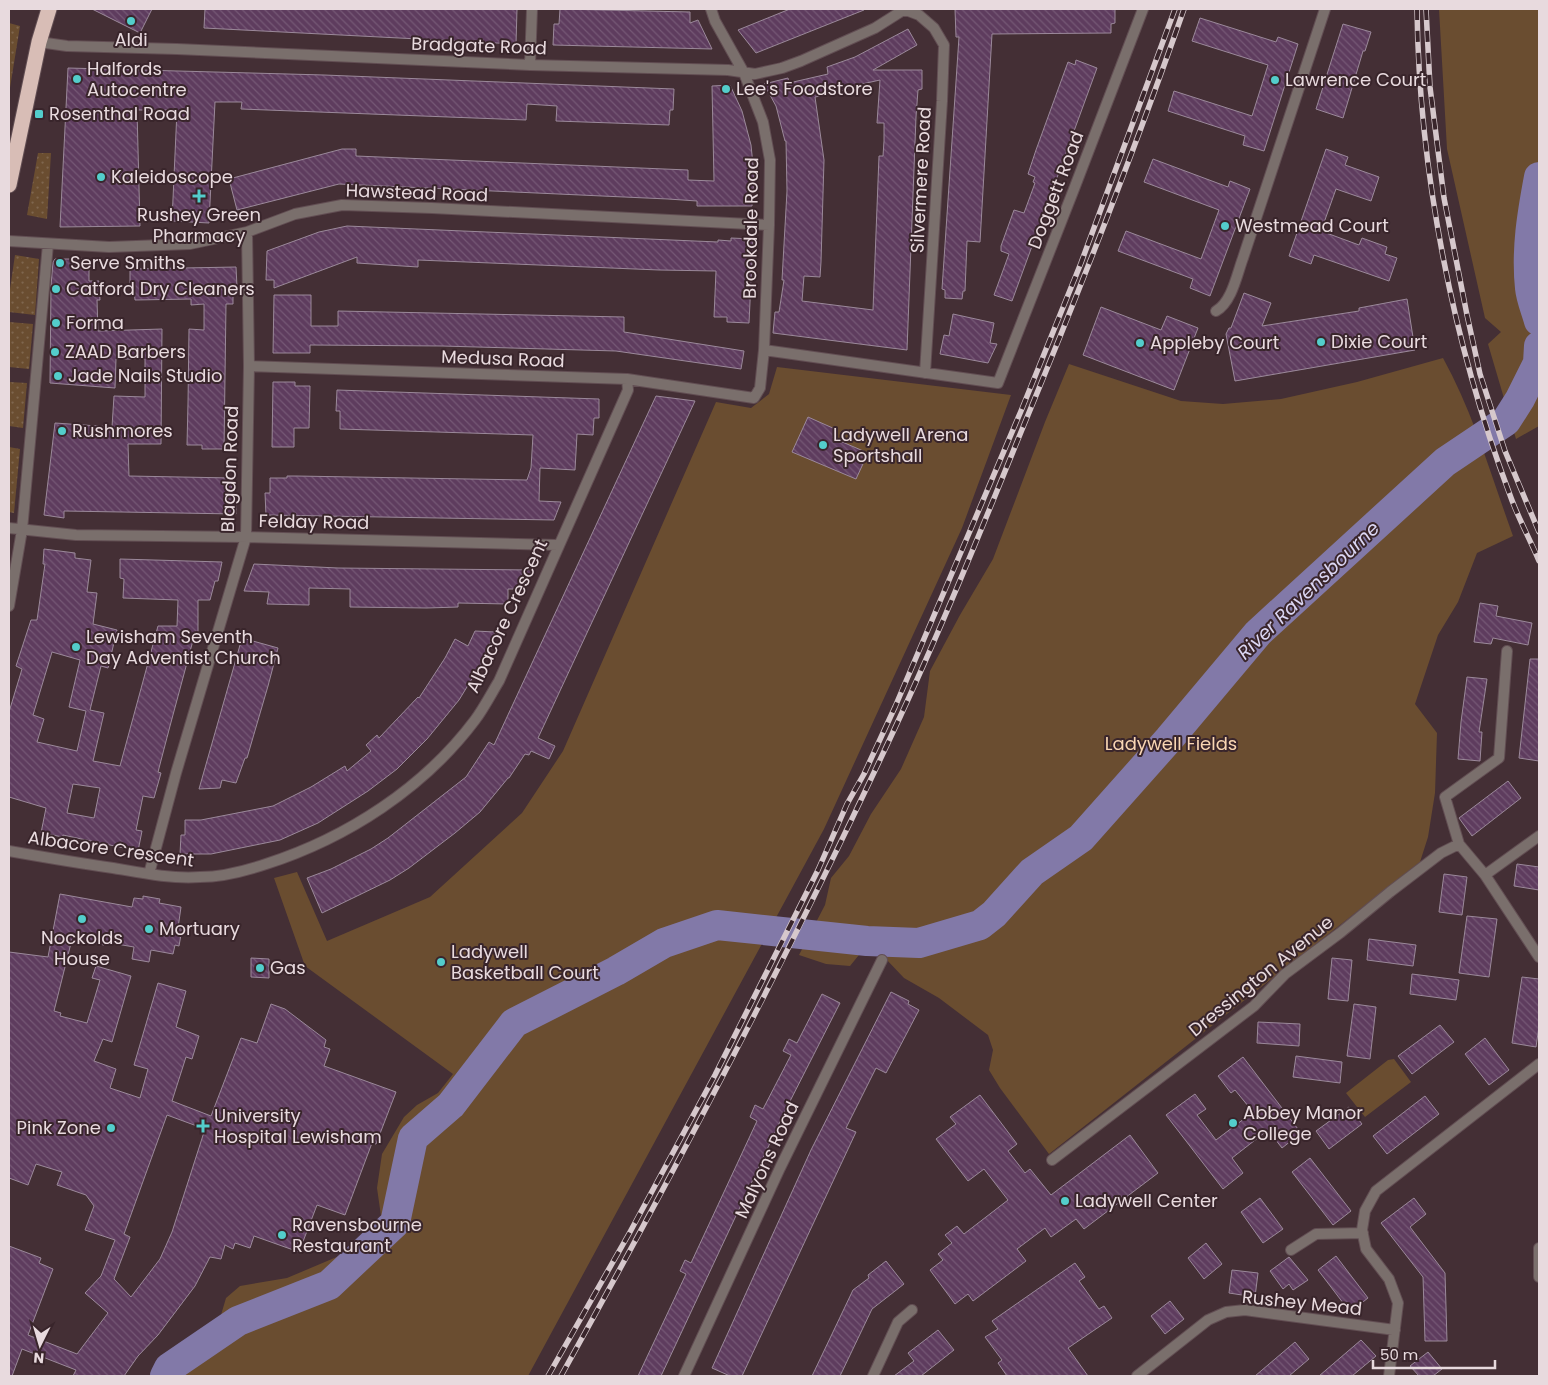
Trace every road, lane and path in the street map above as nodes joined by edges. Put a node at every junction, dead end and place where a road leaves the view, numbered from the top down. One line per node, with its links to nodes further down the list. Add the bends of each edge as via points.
1 (49, 9): 7 (highway)
2 (532, 9): 8 (street)
3 (711, 9): 9 (street, Brookdale Road)
4 (904, 9): 9 (street, Bradgate Road, via 875,28 801,61 755,74); 18 (street, Silvermere Road, via 919,15 934,28 944,45)
5 (1143, 9): 18 (street, Doggett Road, via 998,383)
6 (1324, 9): 15 (street, via 1243,258 1229,295)
7 (39, 42): 8 (street, Bradgate Road, via 67,46); 10 (highway)
8 (530, 65): 9 (street, Bradgate Road)
9 (744, 72): 11 (street, Brookdale Road, via 767,140 770,160)
10 (9, 185)
11 (769, 225): 12 (street, Hawstead Road, via 342,205 295,214); 16 (street, Brookdale Road)
12 (247, 232): 14 (street, Hawstead Road, via 180,244 109,247); 17 (street, Blagdon Road)
13 (9, 241): 14 (street, Hawstead Road)
14 (48, 244): 22 (street)
15 (1216, 311)
16 (764, 350): 18 (street); 20 (street, Brookdale Road, via 760,388)
17 (249, 366): 19 (street, Medusa Road); 23 (street, Blagdon Road)
18 (925, 373)
19 (627, 380): 20 (street, Medusa Road); 24 (street, Albacore Crescent, via 628,390)
20 (754, 398)
21 (9, 528): 22 (street, Felday Road)
22 (22, 530): 23 (street, Felday Road, via 76,535); 25 (street)
23 (246, 537): 24 (street, Felday Road); 30 (street, Blagdon Road)
24 (558, 545): 30 (street, Albacore Crescent, via 490,697 444,756 408,788 368,817 285,858 222,876)
25 (9, 606)
26 (1507, 651): 28 (street, via 1500,758 1445,798)
27 (1539, 836): 31 (street)
28 (1459, 844): 31 (street); 35 (street, Dressington Avenue, via 1441,853 1390,892 1285,974 1254,1006)
29 (9, 850): 30 (street, Albacore Crescent)
30 (149, 874)
31 (1485, 875): 32 (street)
32 (1539, 957)
33 (882, 960): 42 (street, Malyons Road, via 780,1168)
34 (1539, 1064): 36 (street, via 1376,1191 1365,1211)
35 (1052, 1160)
36 (1362, 1233): 38 (street, via 1316,1234); 41 (street, via 1366,1249 1389,1279 1398,1303)
37 (1539, 1248): 39 (street)
38 (1291, 1250)
39 (1539, 1277)
40 (912, 1310): 43 (street, via 898,1322)
41 (1395, 1330): 44 (street, Rushey Mead, via 1245,1310 1226,1312 1208,1320); 45 (street)
42 (684, 1376)
43 (873, 1376)
44 (1137, 1376)
45 (1389, 1376)

